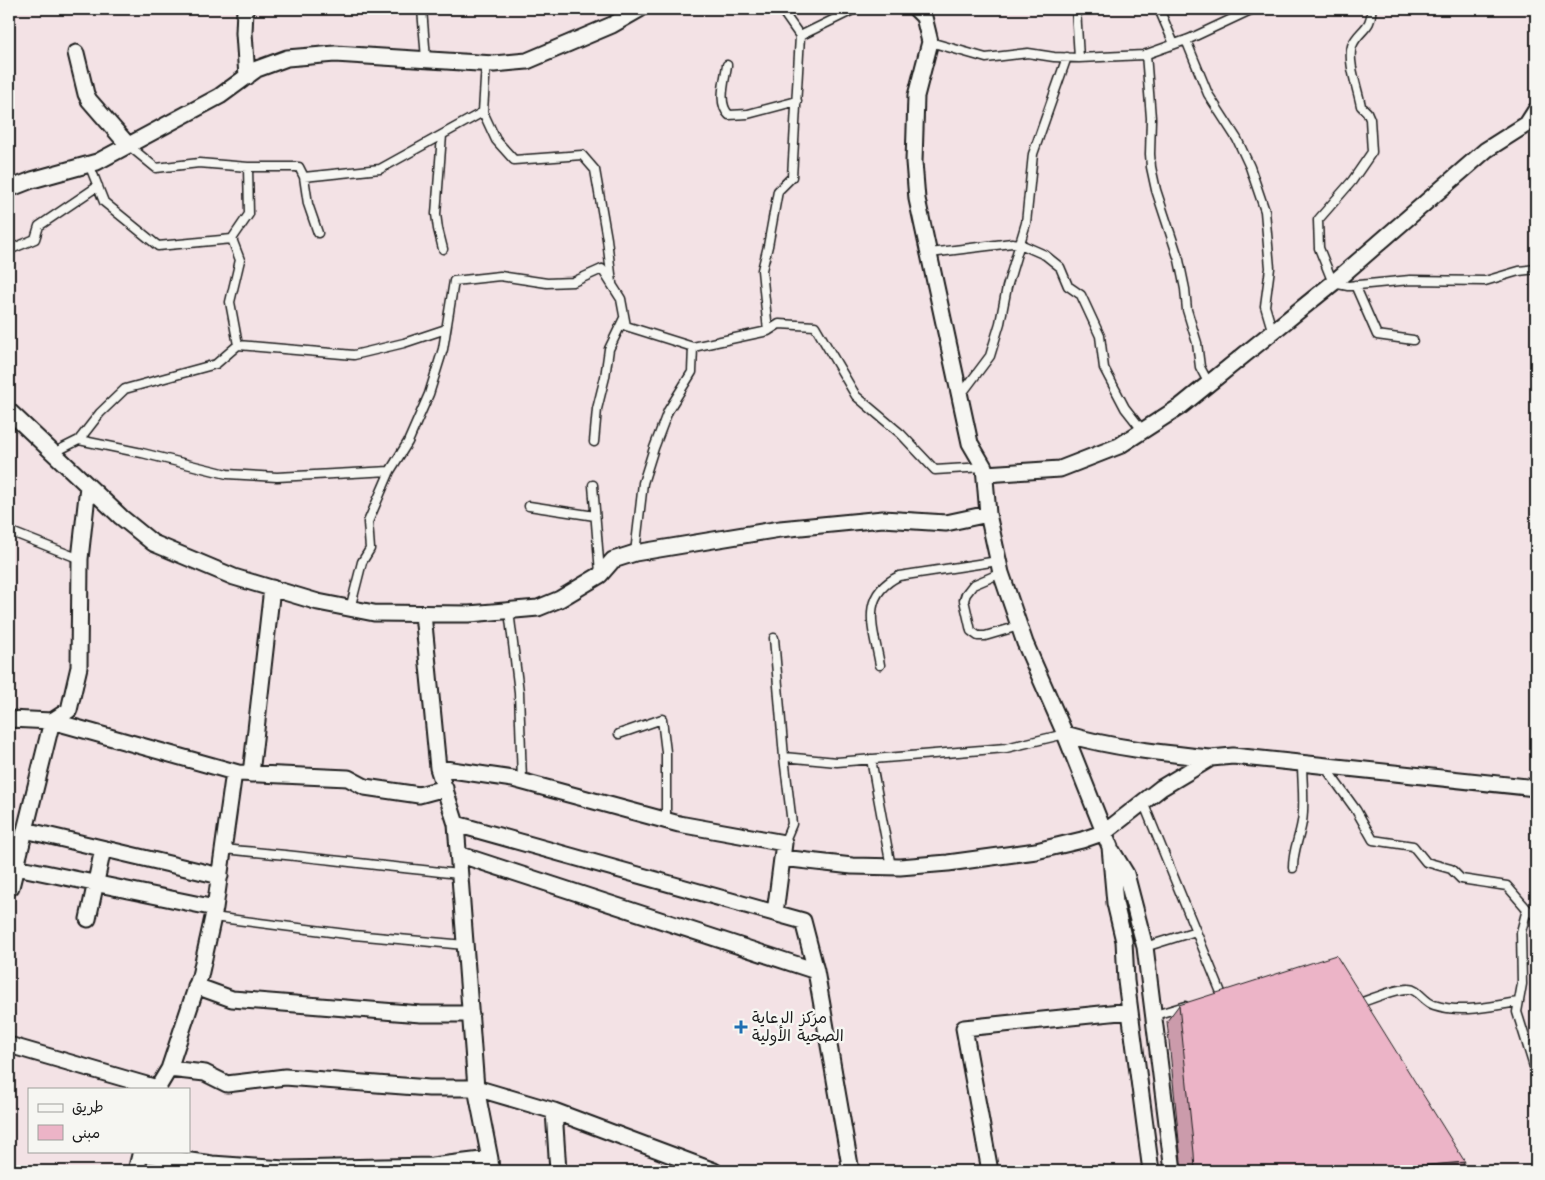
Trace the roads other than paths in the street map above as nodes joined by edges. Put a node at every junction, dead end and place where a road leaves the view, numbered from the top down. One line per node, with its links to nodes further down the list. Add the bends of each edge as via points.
1 (245, 9): 22 (street)
2 (422, 9): 19 (lane)
3 (640, 9): 20 (street, via 612,25 527,61)
4 (781, 9): 11 (lane)
5 (855, 9): 11 (lane)
6 (916, 9): 13 (street, via 924,17)
7 (1076, 9): 18 (lane)
8 (1159, 9): 14 (lane)
9 (1253, 9): 12 (lane)
10 (1371, 9): 40 (lane, via 1372,20 1350,53 1361,106 1370,119 1372,152 1318,220 1319,248)
11 (800, 36): 23 (lane)
12 (1186, 40): 14 (lane); 46 (lane, via 1208,94 1237,139 1250,167 1265,211 1270,268 1265,306)
13 (930, 42): 17 (lane, via 986,58 1028,53); 38 (street, via 916,96 914,162 917,198)
14 (1174, 44): 16 (lane)
15 (76, 53): 27 (street, via 86,94)
16 (1146, 54): 18 (lane); 50 (lane, via 1151,167 1179,260 1200,367)
17 (1067, 57): 18 (lane); 35 (lane, via 1033,154 1026,223)
18 (1079, 58)
19 (426, 59): 20 (street); 22 (street, via 335,54 287,58 257,69)
20 (486, 64): 25 (lane)
21 (727, 65): 23 (lane, via 722,100 724,111 729,116)
22 (246, 77): 27 (street, via 220,96)
23 (797, 101): 45 (lane, via 792,177 778,191 762,270)
24 (1536, 110): 40 (street, via 1526,124 1486,150)
25 (483, 112): 26 (lane); 41 (lane, via 496,140 514,160 582,155 595,170)
26 (442, 135): 30 (lane, via 380,169); 36 (lane, via 436,214)
27 (128, 145): 28 (street); 29 (lane, via 156,168 199,163)
28 (89, 164): 31 (lane); 32 (street)
29 (248, 167): 30 (lane, via 299,167); 34 (lane, via 249,214)
30 (304, 177): 33 (lane, via 308,204)
31 (98, 186): 34 (lane, via 104,202 158,246); 37 (lane, via 39,226 35,239)
32 (9, 188)
33 (318, 233)
34 (232, 239): 48 (lane, via 240,260 230,302)
35 (1020, 244): 38 (lane); 51 (lane, via 990,356); 53 (lane, via 1045,255 1060,267 1068,286 1081,295 1100,336 1104,368 1125,408)
36 (443, 249)
37 (9, 250)
38 (930, 253): 51 (street)
39 (1536, 269): 42 (lane, via 1485,281 1410,280)
40 (1333, 283): 42 (lane); 46 (street)
41 (612, 285): 43 (lane, via 621,299); 44 (lane, via 602,269 573,282 547,283 500,276 454,281)
42 (1355, 286): 47 (lane, via 1377,335)
43 (624, 318): 49 (lane, via 626,326); 55 (lane, via 609,349)
44 (446, 329): 48 (lane, via 354,355); 57 (lane, via 429,394 408,442)
45 (768, 331): 49 (lane); 58 (lane, via 779,324 815,326 856,396 901,434 935,470)
46 (1273, 333): 50 (street)
47 (1413, 340)
48 (238, 344): 54 (lane, via 216,364 125,389)
49 (693, 347): 65 (lane, via 692,372 668,412 643,483)
50 (1209, 384): 53 (street)
51 (960, 396): 58 (street, via 970,443)
52 (9, 411): 56 (street)
53 (1144, 431): 58 (street, via 1119,446 1060,469)
54 (79, 440): 56 (lane); 57 (lane, via 227,474 277,478)
55 (594, 442)
56 (53, 454): 60 (street)
57 (390, 471): 70 (lane, via 368,522 370,549 362,562)
58 (984, 471): 62 (street)
59 (593, 485): 63 (lane)
60 (88, 486): 66 (street); 69 (street, via 153,543 234,577)
61 (529, 506): 63 (lane)
62 (988, 514): 65 (street, via 946,523 882,519 780,529); 67 (street)
63 (595, 516): 68 (lane)
64 (9, 531): 66 (lane)
65 (635, 553): 68 (street, via 612,560)
66 (80, 559): 77 (street, via 79,667 69,710)
67 (999, 567): 73 (street); 73 (lane, via 973,585 966,594 964,600 971,631 985,636); 75 (lane, via 899,576 890,580 872,603)
68 (600, 575): 71 (street, via 538,608)
69 (272, 588): 70 (street); 87 (street)
70 (350, 609): 72 (street, via 374,614)
71 (509, 611): 72 (street); 88 (lane, via 519,692)
72 (423, 614): 85 (street)
73 (1019, 626): 79 (street)
74 (774, 638): 80 (lane)
75 (880, 665)
76 (9, 719): 77 (street)
77 (52, 721): 86 (street); 94 (street)
78 (619, 734): 92 (lane, via 662,719 666,752)
79 (1065, 734): 81 (street, via 1144,752); 82 (lane, via 1006,748); 95 (street)
80 (784, 757): 82 (lane, via 837,762); 96 (lane, via 792,824)
81 (1211, 758): 83 (street, via 1233,756); 91 (street)
82 (871, 759): 103 (lane)
83 (1302, 763): 84 (street); 104 (lane, via 1303,813 1293,854)
84 (1324, 765): 90 (street); 109 (lane, via 1356,810 1372,840 1413,846 1426,862 1451,869 1462,879 1507,886)
85 (438, 768): 88 (street); 89 (street)
86 (234, 772): 87 (street); 99 (street)
87 (251, 774): 89 (street, via 348,778 365,786 419,795)
88 (522, 781): 92 (street)
89 (445, 788): 93 (street)
90 (1536, 788)
91 (1142, 802): 95 (street); 114 (lane)
92 (666, 820): 96 (street)
93 (456, 824): 100 (street); 110 (street)
94 (25, 830): 97 (street); 102 (street)
95 (1105, 832): 98 (street); 103 (street, via 1036,851)
96 (784, 843): 101 (street)
97 (103, 848): 106 (street); 107 (street)
98 (1110, 848): 116 (street, via 1126,874); 118 (street)
99 (224, 849): 105 (lane); 106 (street)
100 (458, 854): 105 (street); 119 (street)
101 (782, 858): 103 (street); 110 (street)
102 (16, 867): 107 (street); 108 (street)
103 (891, 867)
104 (1293, 868)
105 (460, 874): 115 (street)
106 (220, 876): 111 (street)
107 (96, 884): 111 (street); 113 (street)
108 (9, 887)
109 (1527, 909): 112 (lane); 124 (lane, via 1521,932 1522,984)
110 (775, 912): 119 (street, via 803,921)
111 (214, 913): 115 (lane, via 354,934); 120 (street)
112 (1536, 916)
113 (88, 919)
114 (1196, 931): 116 (lane); 122 (lane)
115 (465, 944): 128 (street)
116 (1145, 947): 117 (street)
117 (1148, 964): 118 (street); 129 (street)
118 (1125, 966): 126 (street)
119 (816, 971): 142 (street)
120 (196, 986): 128 (street, via 232,999 421,1014); 131 (street)
121 (1232, 992): 122 (lane)
122 (1222, 995): 123 (lane)
123 (1214, 998)
124 (1518, 1002): 127 (lane, via 1451,1010 1430,1004 1410,989 1353,1000); 132 (lane, via 1517,1012)
125 (1197, 1003): 129 (lane)
126 (1130, 1011): 143 (street, via 964,1028); 144 (street)
127 (1360, 1012)
128 (471, 1014): 134 (street)
129 (1155, 1015): 145 (street)
130 (9, 1045): 133 (street)
131 (169, 1070): 133 (street); 134 (street, via 205,1073 227,1084 285,1077 429,1088)
132 (1536, 1073)
133 (157, 1088)
134 (476, 1088): 135 (street); 137 (street)
135 (554, 1111): 140 (street); 141 (street)
136 (140, 1153): 138 (street, via 212,1164); 139 (street)
137 (490, 1165): 138 (street)
138 (286, 1170)
139 (136, 1171)
140 (558, 1171)
141 (714, 1171)
142 (851, 1171)
143 (990, 1171)
144 (1151, 1171)
145 (1173, 1171)

